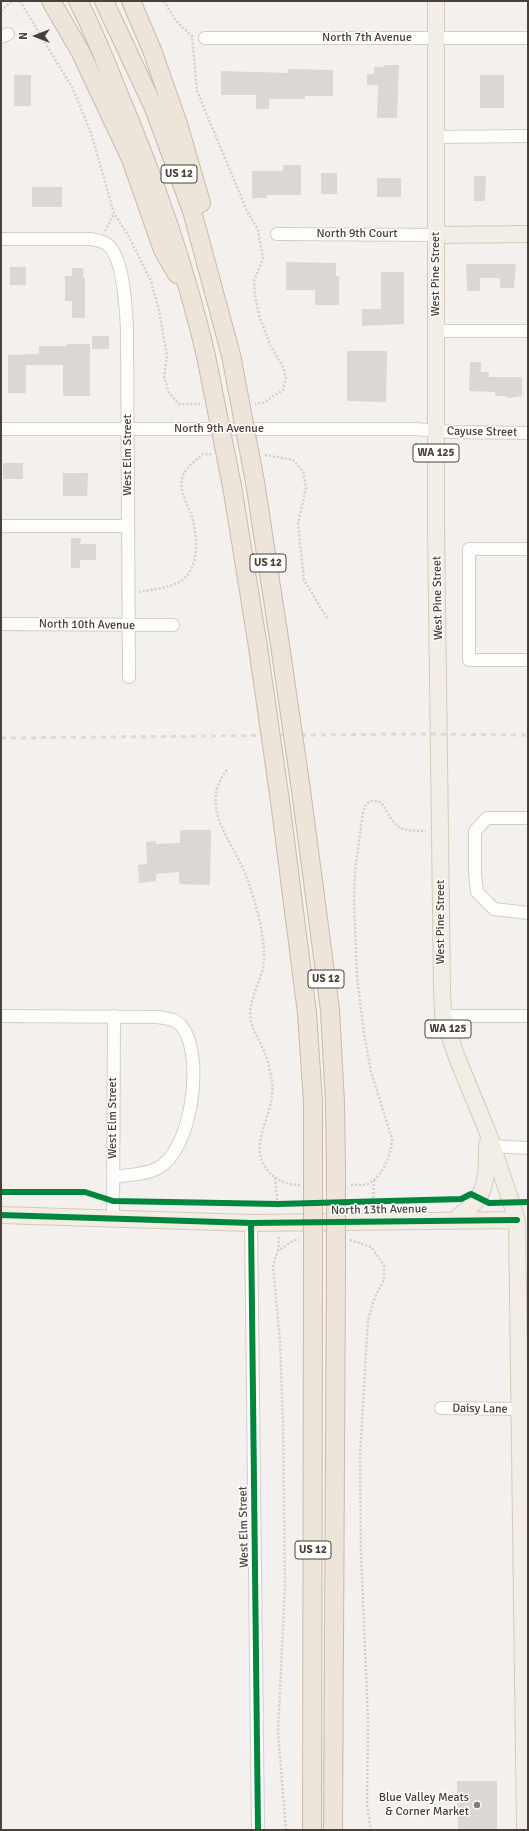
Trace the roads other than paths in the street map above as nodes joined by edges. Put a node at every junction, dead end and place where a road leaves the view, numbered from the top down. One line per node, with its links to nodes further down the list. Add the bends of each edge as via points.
1 (51, 1): 16 (highway, via 80,51 131,159 164,250)
2 (78, 1): 16 (highway, US 12, via 132,126 174,238)
3 (104, 1): 15 (highway, US 12, via 154,108 192,212)
4 (131, 1): 15 (highway, via 152,50 178,124 200,201)
5 (436, 1): 7 (main road, West Pine Street)
6 (205, 38): 7 (street, North 7th Avenue)
7 (436, 38): 8 (street, North 7th Avenue); 10 (main road, West Pine Street)
8 (528, 38)
9 (528, 136): 10 (street)
10 (436, 137): 13 (main road, West Pine Street)
11 (277, 234): 13 (street, North 9th Court)
12 (528, 234): 13 (main road)
13 (436, 235): 17 (main road, West Pine Street / WA 125)
14 (1, 239): 20 (street, West Elm Street, via 90,239 101,240 108,245 115,258 126,301)
15 (213, 293): 49 (highway, US 12, bridge, via 231,355 255,482 301,790 330,1010 336,1168)
16 (194, 302): 48 (highway, US 12, bridge, via 232,486 258,647 307,1012 314,1169)
17 (436, 331): 18 (street); 21 (main road, West Pine Street / WA 125)
18 (528, 331)
19 (1, 429): 20 (street, North 9th Avenue)
20 (128, 430): 21 (street, North 9th Avenue); 24 (street, West Elm Street)
21 (436, 430): 22 (street, Cayuse Street); 35 (main road, West Pine Street / WA 125)
22 (528, 433)
23 (1, 526): 24 (street)
24 (128, 526): 27 (street, West Elm Street)
25 (528, 550): 29 (street, via 469,549 469,660)
26 (1, 624): 27 (street, North 10th Avenue)
27 (129, 625): 28 (street, North 10th Avenue); 30 (street, West Elm Street)
28 (173, 625)
29 (528, 660)
30 (129, 677)
31 (528, 818): 32 (street, via 487,818 475,831 474,874 477,892 494,909)
32 (528, 913)
33 (1, 1016): 34 (street)
34 (114, 1016): 39 (street, West Elm Street); 39 (street, via 171,1018 183,1027 190,1044 193,1075 190,1110 183,1136 171,1157 158,1169)
35 (443, 1016): 36 (street); 37 (main road, West Pine Street / WA 125)
36 (528, 1016)
37 (490, 1140): 38 (street); 41 (main road, WA 125, via 483,1187 476,1200); 43 (main road, West Pine Street / WA 125)
38 (528, 1148)
39 (113, 1177): 42 (street, West Elm Street)
40 (1, 1215): 42 (main road, North 13th Avenue)
41 (456, 1219): 43 (main road, North 13th Avenue); 44 (main road, North 13th Avenue)
42 (113, 1220): 44 (main road, North 13th Avenue)
43 (523, 1220): 46 (main road, West Pine Street)
44 (251, 1223): 47 (street, West Elm Street)
45 (441, 1408): 46 (street, Daisy Lane)
46 (520, 1409): 50 (main road, West Pine Street)
47 (258, 1830)
48 (312, 1830)
49 (333, 1830)
50 (525, 1830)

